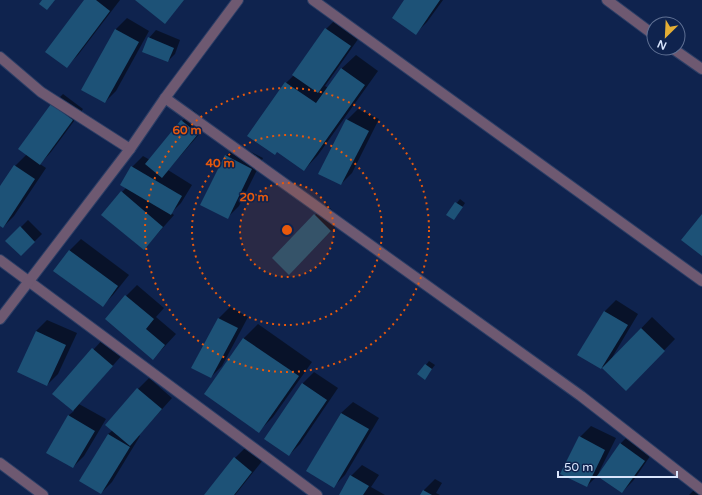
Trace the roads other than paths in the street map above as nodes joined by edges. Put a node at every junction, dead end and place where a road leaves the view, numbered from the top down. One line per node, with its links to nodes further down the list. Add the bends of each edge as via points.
1 (238, 0): 8 (street)
2 (313, 0): 12 (street)
3 (607, 0): 4 (street)
4 (646, 29)
5 (683, 56): 7 (street)
6 (0, 57): 9 (street, via 41,92)
7 (702, 69)
8 (165, 98): 9 (street); 15 (street, via 581,396)
9 (130, 149): 11 (street)
10 (0, 260): 11 (street)
11 (28, 281): 13 (street); 17 (street)
12 (702, 281)
13 (0, 319)
14 (0, 463): 16 (street)
15 (702, 490)
16 (43, 495)
17 (317, 495)

